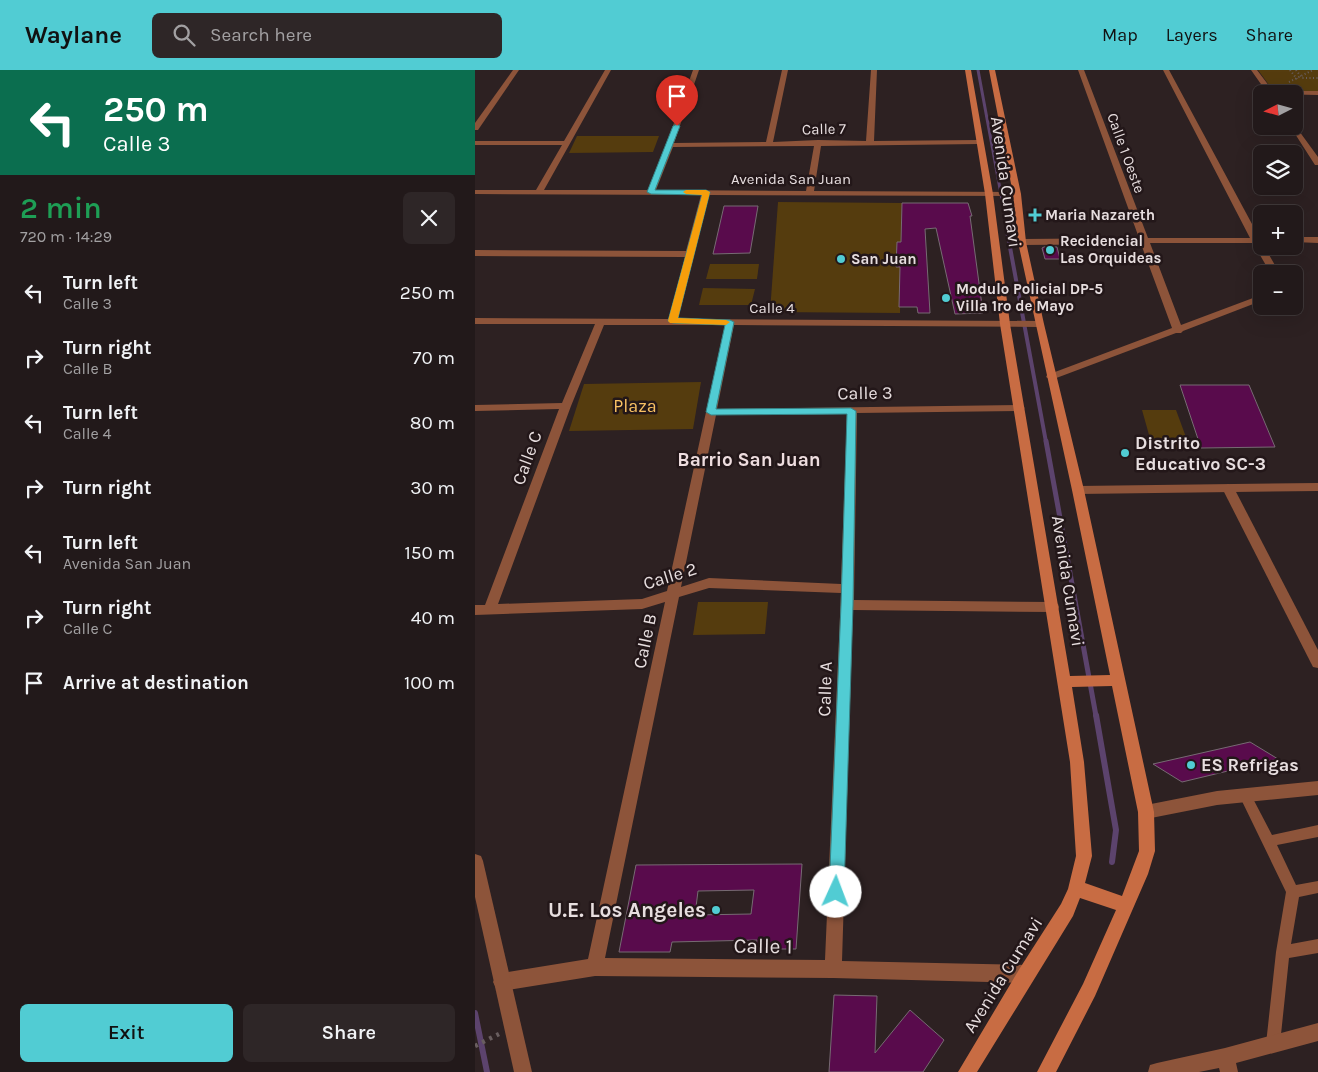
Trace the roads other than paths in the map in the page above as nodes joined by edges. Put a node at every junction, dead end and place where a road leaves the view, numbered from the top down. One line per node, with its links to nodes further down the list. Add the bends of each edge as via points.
1 (516, 70): 14 (street)
2 (608, 70): 20 (street)
3 (696, 70): 22 (street)
4 (785, 70): 21 (street)
5 (874, 70): 17 (street)
6 (968, 70): 18 (main road, Avenida Cumavi)
7 (992, 70): 30 (main road, Avenida Cumavi)
8 (1081, 70): 35 (street, Calle 1 Oeste)
9 (1166, 70): 31 (street)
10 (1255, 70): 11 (street)
11 (1265, 85)
12 (1303, 93): 13 (street)
13 (1318, 93)
14 (475, 128)
15 (1299, 135): 23 (street)
16 (818, 142): 17 (street, Calle 7); 21 (street, Calle 7); 28 (street)
17 (870, 142): 18 (street, Calle 7)
18 (979, 142): 29 (main road, Avenida Cumavi)
19 (475, 143): 20 (street)
20 (567, 143): 25 (street)
21 (769, 143): 22 (street, Calle 7)
22 (670, 145): 26 (street)
23 (1318, 163)
24 (475, 192): 25 (street, Avenida San Juan)
25 (539, 192): 26 (street, Avenida San Juan)
26 (651, 192): 27 (street, Avenida San Juan)
27 (706, 192): 28 (street, Avenida San Juan); 38 (street)
28 (810, 193): 29 (street, Avenida San Juan)
29 (992, 194): 30 (street, Avenida San Juan); 44 (main road, Avenida Cumavi)
30 (1014, 194): 36 (main road, Avenida Cumavi)
31 (1253, 229)
32 (1253, 240): 35 (street)
33 (1303, 240): 34 (street)
34 (1318, 240)
35 (1144, 241): 36 (street); 46 (street, Calle 1 Oeste)
36 (1022, 242): 45 (main road, Avenida Cumavi)
37 (475, 253): 38 (street)
38 (691, 254): 42 (street)
39 (1253, 301): 46 (street)
40 (475, 321): 41 (street, Calle 4)
41 (601, 321): 42 (street, Calle 4); 48 (street, Calle C)
42 (673, 321): 43 (street, Calle 4)
43 (730, 322): 44 (street, Calle 4); 52 (street, Calle B)
44 (1011, 324): 45 (street, Calle 4); 50 (main road, Avenida Cumavi)
45 (1039, 324): 47 (main road, Avenida Cumavi)
46 (1178, 331): 47 (street)
47 (1051, 377): 55 (main road, Avenida Cumavi)
48 (566, 406): 49 (street); 60 (street, Calle C)
49 (475, 408)
50 (1020, 408): 51 (street, Calle 3); 59 (main road, Avenida Cumavi)
51 (851, 411): 52 (street, Calle 3); 56 (street, Calle A)
52 (711, 412): 57 (street, Calle B)
53 (1318, 487): 54 (street)
54 (1228, 488): 55 (street); 62 (street)
55 (1077, 490): 63 (main road, Avenida Cumavi)
56 (847, 589): 57 (street, Calle 2, via 709,583); 58 (street, Calle A)
57 (674, 593): 60 (street, Calle 2, via 642,604); 77 (street, Calle B)
58 (847, 605): 59 (street); 78 (street, Calle A)
59 (1053, 607): 64 (main road, Avenida Cumavi)
60 (490, 609): 61 (street, Calle 2)
61 (475, 610)
62 (1318, 663)
63 (1110, 680): 64 (main road); 67 (main road, Avenida Cumavi, via 1133,745)
64 (1069, 682): 72 (main road, Avenida Cumavi, via 1084,856)
65 (1318, 788): 66 (street)
66 (1245, 795): 67 (street); 69 (lane)
67 (1146, 812): 74 (main road, Avenida Cumavi, via 1147,851)
68 (1318, 831): 69 (lane)
69 (1269, 841): 73 (lane)
70 (475, 862): 80 (street)
71 (1318, 887): 73 (lane)
72 (1076, 889): 74 (main road); 79 (main road, Avenida Cumavi, via 1067,910)
73 (1293, 892): 76 (lane)
74 (1126, 906): 86 (main road, Avenida Cumavi, via 1089,990)
75 (1318, 946): 76 (lane)
76 (1283, 952): 82 (lane)
77 (595, 967): 78 (street, Calle 1); 80 (street, Calle 1)
78 (833, 969): 79 (street, Calle 1)
79 (1026, 974): 85 (main road, Avenida Cumavi)
80 (502, 982): 84 (street)
81 (1318, 1032): 82 (street)
82 (1273, 1044): 83 (street)
83 (1227, 1065): 87 (street)
84 (523, 1072)
85 (967, 1072)
86 (1046, 1072)
87 (1157, 1072)

